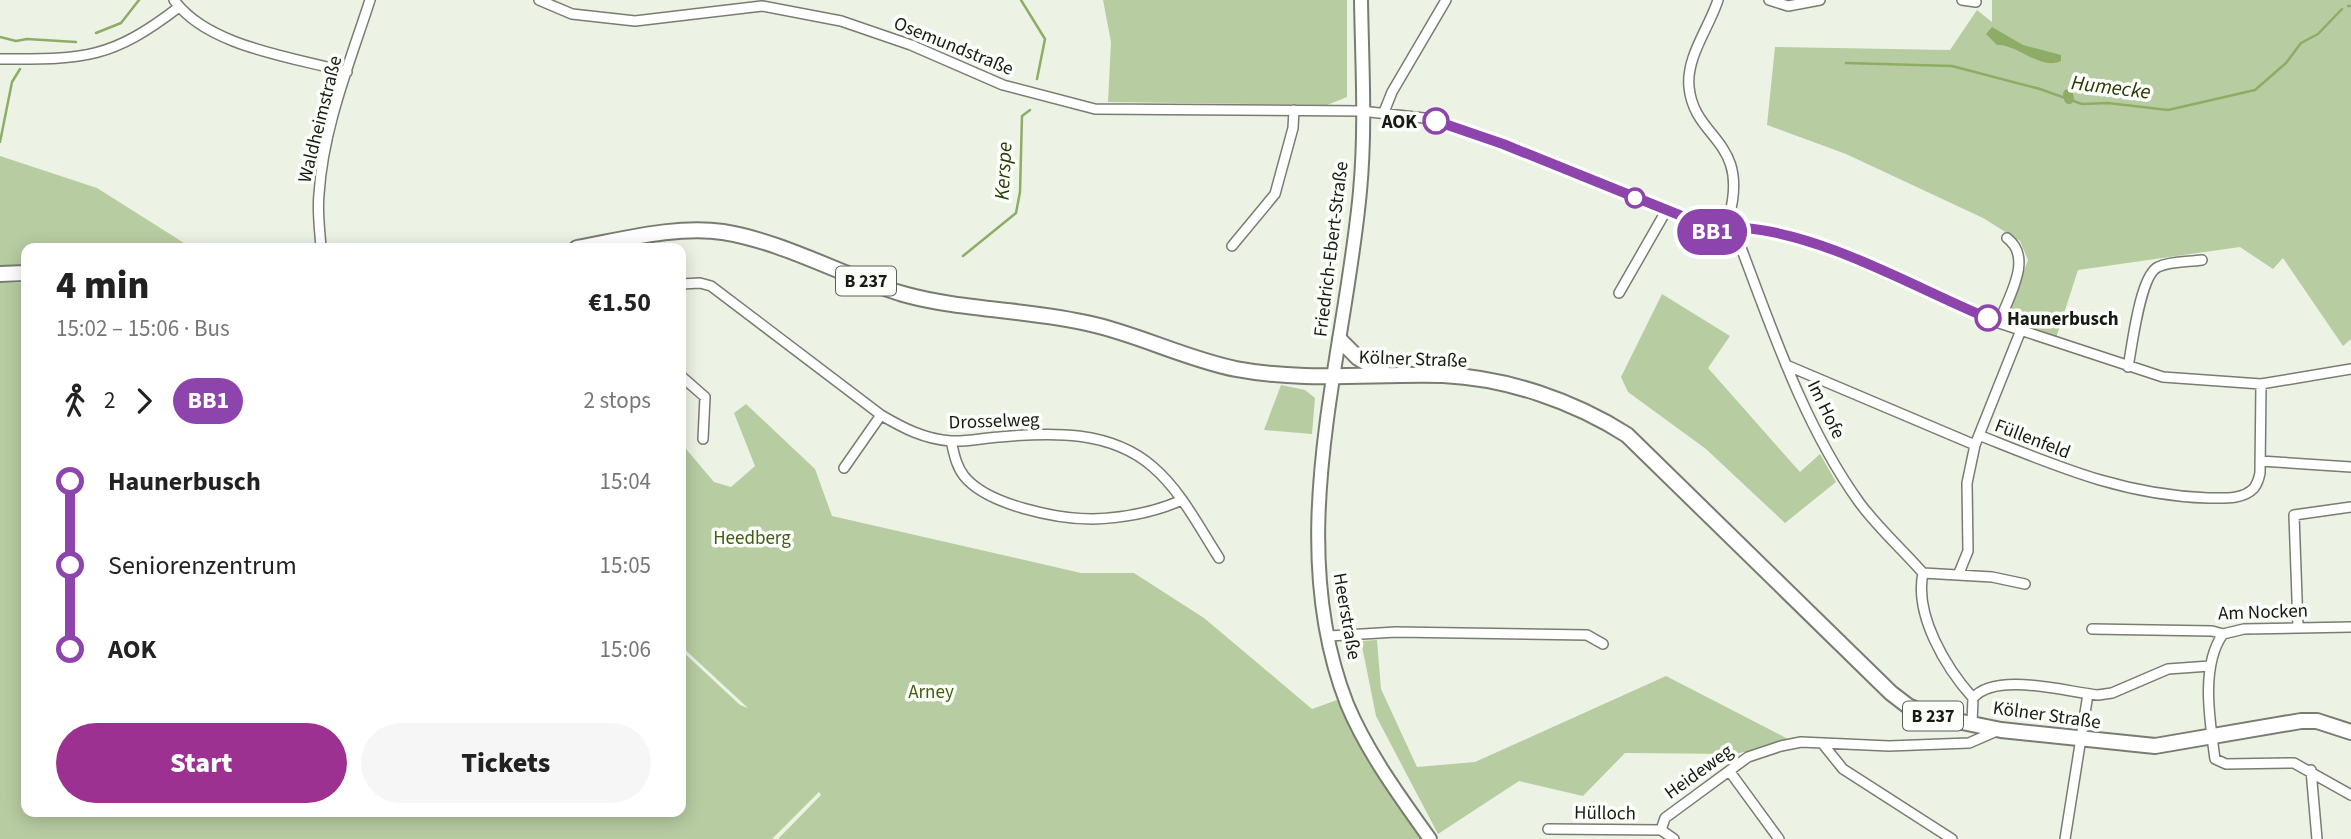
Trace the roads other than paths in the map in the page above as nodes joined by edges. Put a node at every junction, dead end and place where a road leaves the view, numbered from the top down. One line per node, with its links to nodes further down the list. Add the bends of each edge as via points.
1 (370, 0): 12 (street, Waldheimstraße)
2 (539, 0): 13 (street, Osemundstraße, via 572,14 635,21 762,6 841,21 1003,85 1095,109)
3 (1361, 0): 14 (main road, Friedrich-Ebert-Straße)
4 (1446, 0): 15 (street)
5 (1718, 0): 17 (street, via 1690,67 1689,85 1700,116 1726,149 1731,163 1734,185)
6 (1769, 0): 7 (street, via 1788,6)
7 (1820, 0)
8 (1962, 0): 9 (street)
9 (1976, 2)
10 (176, 4): 11 (street, via 121,46 98,54); 12 (street, via 201,27 236,41)
11 (0, 59)
12 (347, 72): 22 (street, Waldheimstraße, via 321,171)
13 (1294, 110): 14 (street, Osemundstraße); 24 (street, via 1275,194)
14 (1361, 111): 15 (street); 32 (main road, Friedrich-Ebert-Straße, via 1360,189)
15 (1384, 112): 16 (street, via 1462,128)
16 (1666, 211): 18 (street); 29 (street)
17 (1729, 217): 18 (street, via 1716,216); 19 (street)
18 (1709, 227): 20 (street, via 1720,236)
19 (1743, 228): 20 (street); 30 (street, via 1801,238)
20 (1737, 237): 33 (street, Im Hofe)
21 (2007, 238): 30 (street, via 2022,259)
22 (321, 243)
23 (627, 243): 37 (main road, Kölner Straße / B 237, via 677,232 747,237 925,299 1089,323 1234,368)
24 (1232, 246)
25 (2202, 260): 34 (street, via 2158,266 2151,272 2141,298)
26 (0, 274): 27 (main road)
27 (21, 274)
28 (686, 284): 40 (street, Drosselweg, via 711,286)
29 (1619, 293)
30 (1999, 323): 31 (street)
31 (2021, 330): 34 (street); 41 (street)
32 (1340, 340): 36 (main road, via 1358,358); 37 (main road, Friedrich-Ebert-Straße)
33 (1786, 365): 44 (street, Füllenfeld); 51 (street, Im Hofe, via 1836,466 1860,503)
34 (2128, 367): 39 (street, via 2163,377)
35 (2351, 369): 39 (street)
36 (1389, 375): 37 (main road, Kölner Straße / B 237); 63 (main road, Kölner Straße / B 237, via 1500,383 1561,402 1611,425 1627,435 1891,693 1928,715)
37 (1333, 376): 58 (main road, Heerstraße, via 1319,499 1321,578)
38 (686, 380): 42 (street, via 705,397)
39 (2261, 384): 45 (street)
40 (881, 415): 43 (street, Drosselweg, via 909,431); 47 (street)
41 (1981, 436): 44 (street, Füllenfeld); 45 (street, Füllenfeld, via 2142,493 2230,498 2256,487)
42 (703, 439)
43 (951, 441): 48 (street, Drosselweg, via 1078,435 1124,448 1152,466); 48 (street, via 960,468 972,484 1020,507 1092,519 1160,509)
44 (1975, 445): 52 (street, via 1967,483 1968,551)
45 (2260, 461): 46 (street)
46 (2351, 467)
47 (844, 468)
48 (1182, 500): 50 (street, Drosselweg)
49 (2351, 507): 54 (street, via 2294,515)
50 (1219, 558)
51 (1923, 573): 52 (street); 62 (street, via 1920,588 1926,614 1954,675)
52 (1959, 573): 53 (street)
53 (2025, 584)
54 (2298, 626): 55 (street, Am Nocken); 57 (street, Am Nocken)
55 (2351, 626)
56 (2092, 629): 57 (street, Am Nocken)
57 (2223, 634): 60 (street)
58 (1329, 636): 59 (street, via 1396,632 1587,635); 74 (main road, Heerstraße, via 1348,704 1394,788)
59 (1603, 644)
60 (2210, 666): 61 (street, via 2168,669 2112,693); 66 (street)
61 (2088, 694): 62 (street, via 1999,684 1980,690); 67 (street)
62 (1973, 698): 63 (street)
63 (1972, 723): 64 (main road, Kölner Straße / B 237)
64 (2001, 730): 67 (main road, Kölner Straße / B 237); 68 (street, Heideweg, via 1969,743)
65 (2351, 732): 66 (main road, Kölner Straße / B 237, via 2301,721)
66 (2212, 738): 67 (main road, Kölner Straße / B 237, via 2155,746); 69 (street, via 2218,762 2294,763)
67 (2080, 739): 78 (street)
68 (1822, 743): 70 (street, Heideweg, via 1801,742 1748,757); 77 (street, via 1843,769)
69 (2311, 770): 71 (street); 79 (street)
70 (1730, 772): 73 (street, Heideweg, via 1682,803 1665,818); 76 (street)
71 (2351, 795)
72 (1548, 828): 73 (street, Hülloch)
73 (1661, 830): 75 (street, Heideweg)
74 (1430, 839)
75 (1674, 839)
76 (1779, 839)
77 (1952, 839)
78 (2065, 839)
79 (2317, 839)

